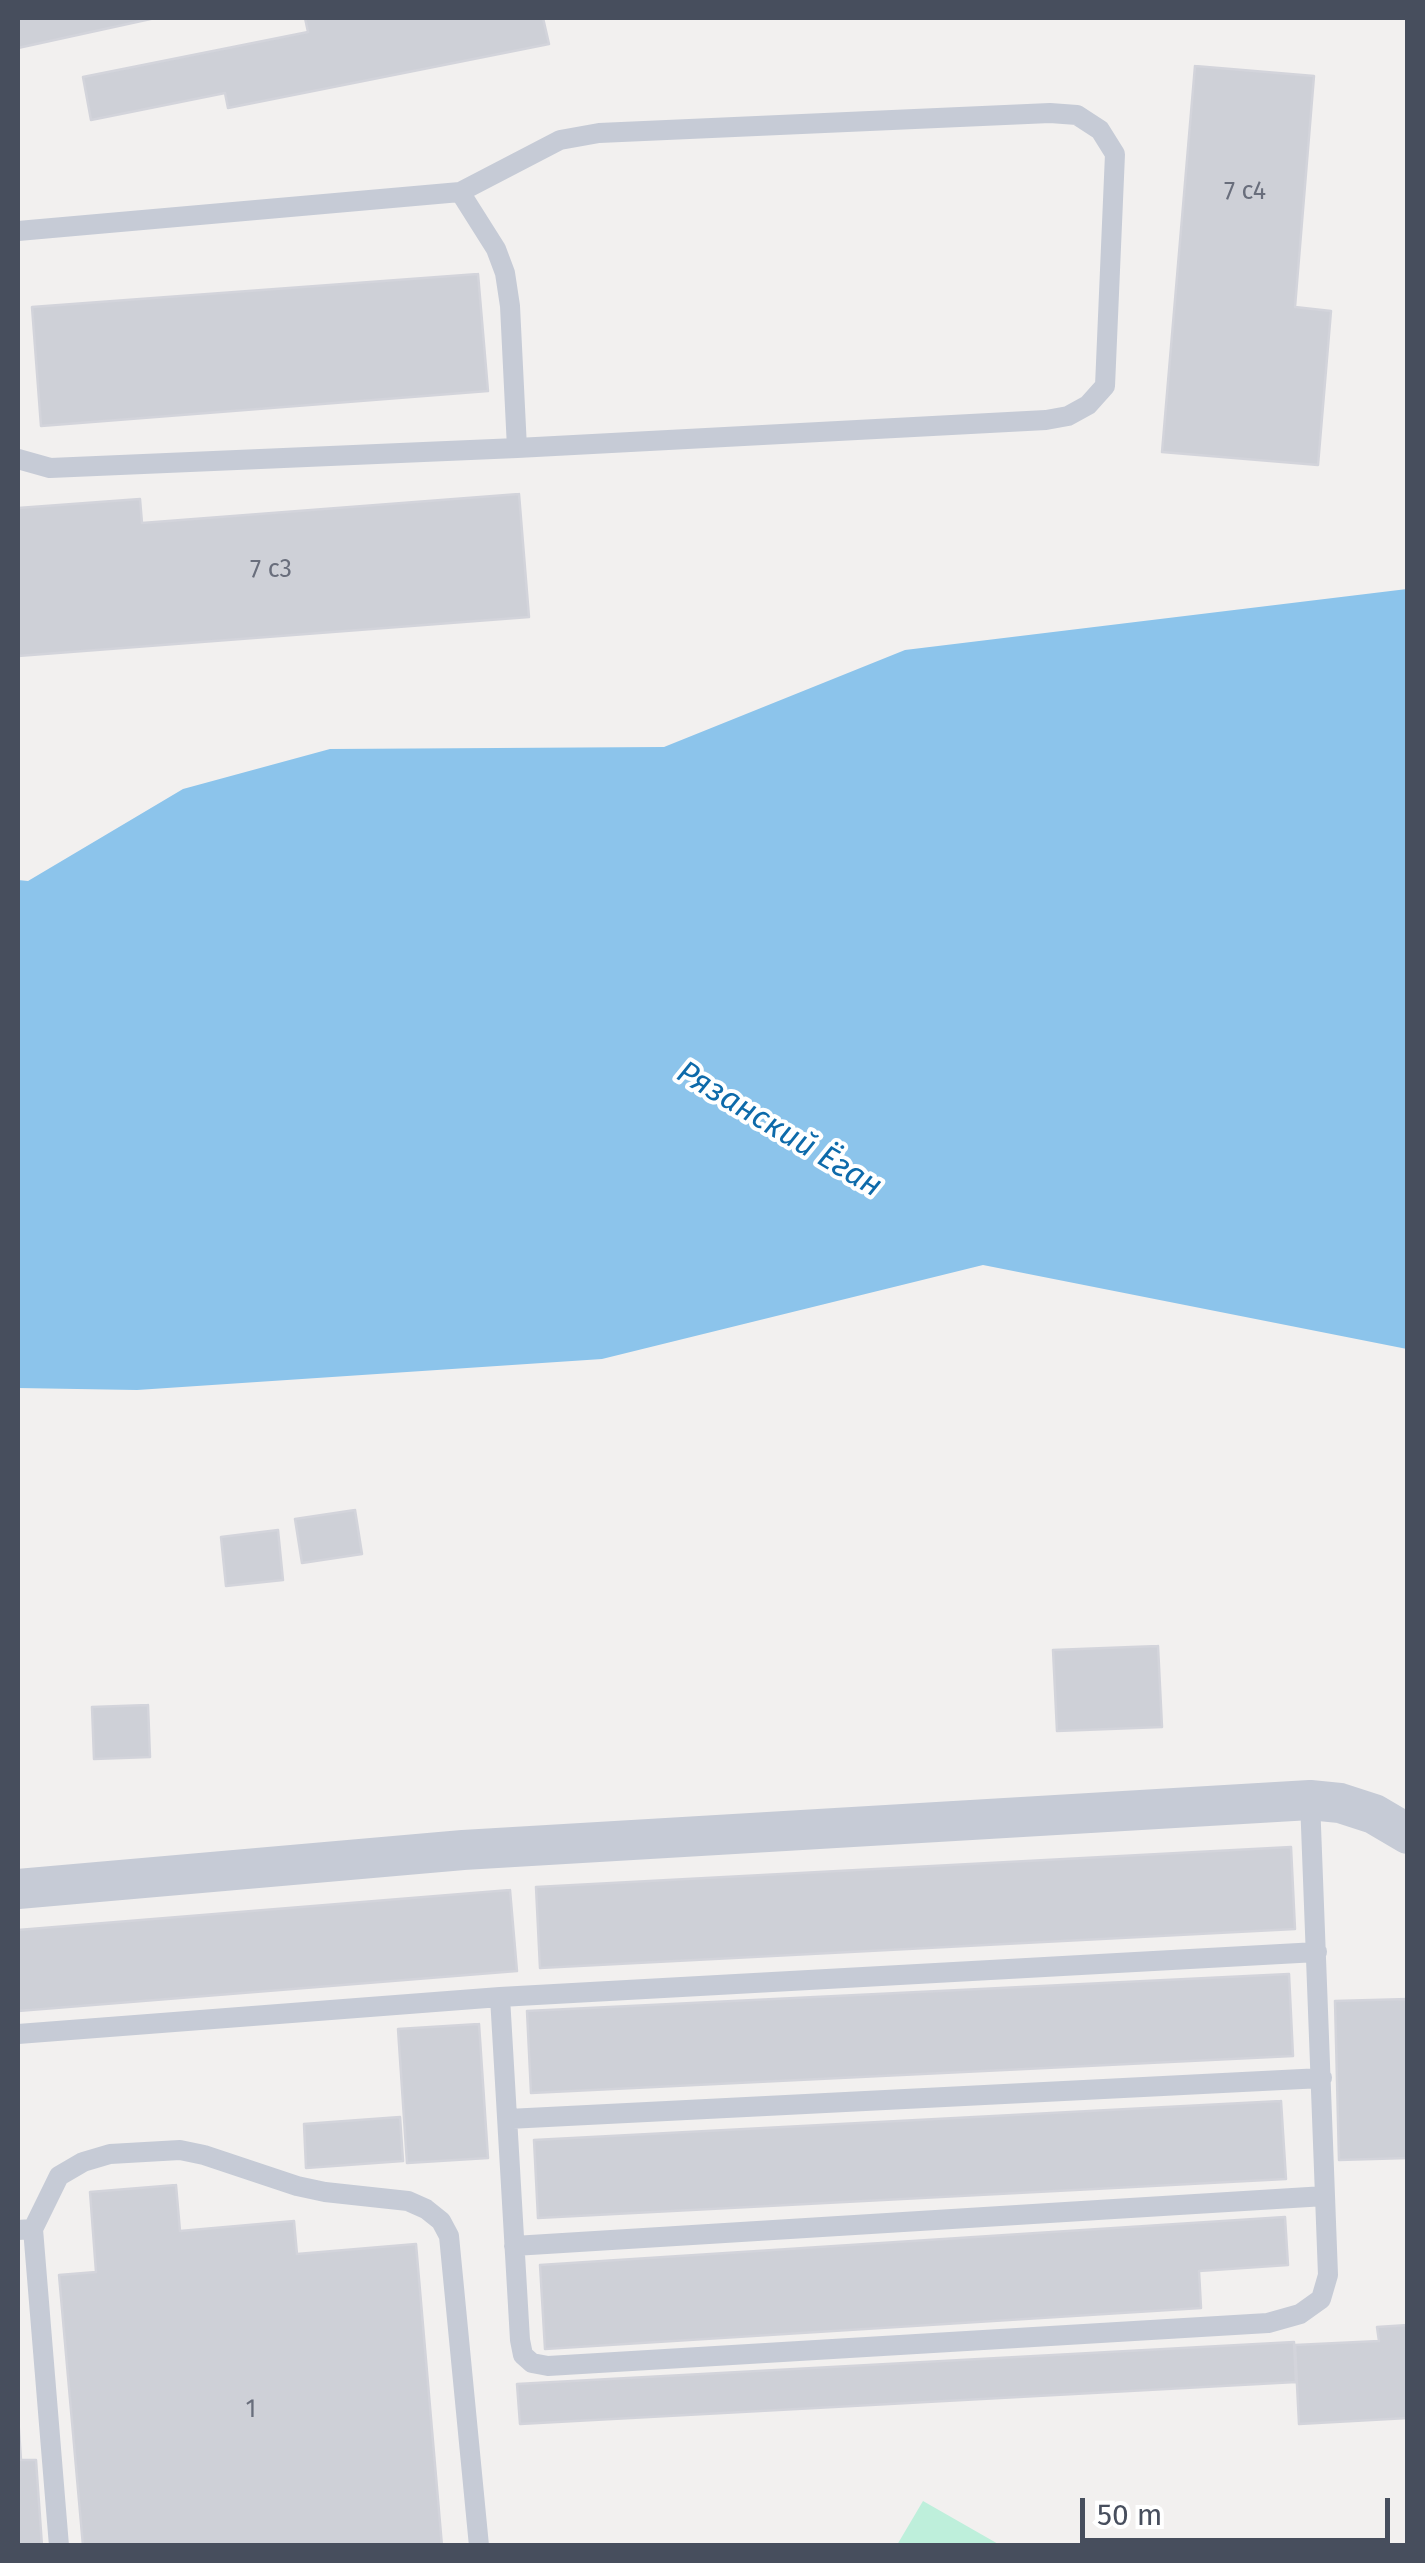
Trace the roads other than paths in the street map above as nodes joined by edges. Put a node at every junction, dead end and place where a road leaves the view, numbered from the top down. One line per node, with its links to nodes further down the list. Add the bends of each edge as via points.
1 (460, 192): 2 (lane); 3 (lane, via 505,274); 3 (lane, via 560,140 599,133 1050,113 1076,115 1100,130 1115,154 1105,386 1068,416)
2 (18, 231)
3 (517, 448): 4 (lane, via 50,468)
4 (18, 459)
5 (1310, 1800): 6 (street, via 1374,1814); 7 (street, via 463,1850); 8 (lane)
6 (1408, 1834)
7 (18, 1889)
8 (1317, 1952): 9 (lane); 11 (lane)
9 (500, 1997): 10 (lane); 12 (lane)
10 (18, 2034)
11 (1322, 2078): 12 (lane); 13 (lane)
12 (508, 2119): 15 (lane)
13 (1326, 2196): 15 (lane); 15 (lane, via 1328,2274 1320,2298 1300,2314 1229,2326 548,2366 523,2355)
14 (25, 2229): 16 (lane); 17 (lane, via 59,2176 83,2162 180,2150 296,2186 426,2209 449,2236)
15 (514, 2246)
16 (59, 2546)
17 (479, 2546)

